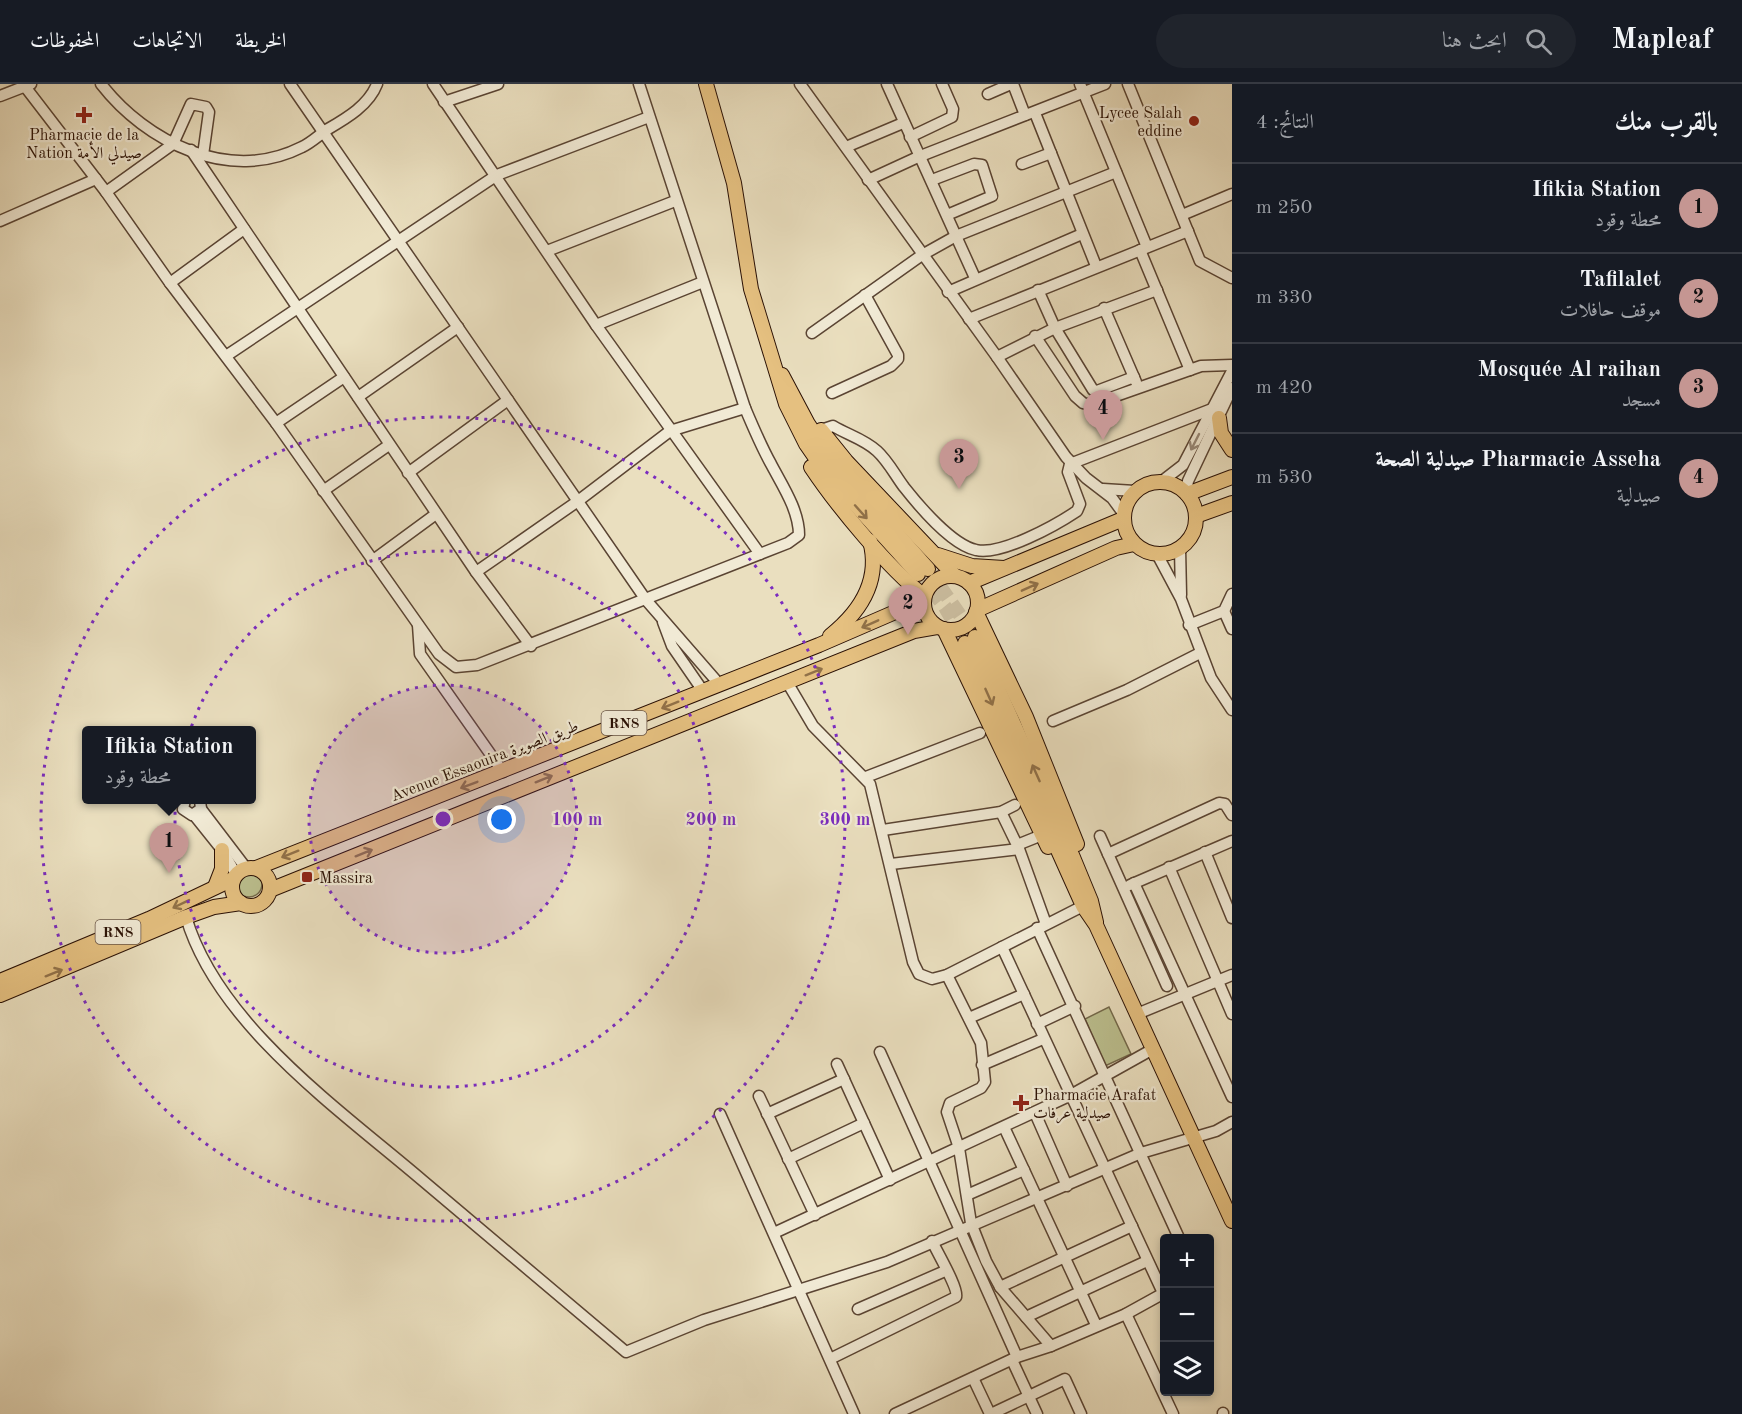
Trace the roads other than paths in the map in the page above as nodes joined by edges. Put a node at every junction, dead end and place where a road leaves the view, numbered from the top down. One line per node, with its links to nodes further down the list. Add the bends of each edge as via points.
1 (101, 84): 24 (street, via 138,123)
2 (290, 84): 22 (street)
3 (378, 84): 22 (street, via 362,105)
4 (433, 84): 18 (street)
5 (498, 84): 18 (street)
6 (639, 84): 20 (street)
7 (706, 84): 81 (main road, via 729,163 751,289 779,386)
8 (887, 84): 21 (street)
9 (942, 84): 23 (street, via 953,109 952,117)
10 (1012, 84): 16 (street); 19 (street)
11 (1105, 84): 15 (street)
12 (1128, 84): 41 (street)
13 (26, 85): 17 (street); 33 (street)
14 (805, 86): 25 (street)
15 (1082, 88): 19 (street); 31 (street)
16 (988, 94)
17 (0, 96)
18 (444, 102): 32 (street)
19 (1030, 114): 27 (street); 29 (street)
20 (649, 117): 32 (street); 39 (street)
21 (903, 123): 23 (street); 25 (street)
22 (322, 133): 28 (street, via 302,147 259,159 237,162); 47 (street)
23 (910, 137): 29 (street)
24 (173, 144): 26 (street); 28 (street, via 190,105 206,108 209,112); 36 (street)
25 (846, 147): 34 (street)
26 (191, 150): 28 (street); 43 (street)
27 (1051, 153): 30 (street); 37 (street)
28 (203, 155)
29 (918, 157): 34 (street); 35 (street)
30 (1022, 164)
31 (1116, 172): 37 (street); 48 (street)
32 (497, 175): 47 (street); 49 (street)
33 (96, 179): 36 (street); 42 (street)
34 (868, 180): 50 (street)
35 (932, 180): 40 (street); 40 (street, via 974,164 982,165 992,195)
36 (106, 192): 55 (street)
37 (1065, 192): 45 (street); 46 (street)
38 (1232, 194): 41 (street)
39 (675, 201): 49 (street); 54 (street)
40 (947, 214): 46 (street)
41 (1182, 214): 44 (street)
42 (0, 222)
43 (244, 229): 55 (street); 60 (street)
44 (1188, 231): 48 (street); 53 (street, via 1201,262)
45 (1082, 234): 51 (street); 52 (street)
46 (956, 236): 50 (street); 52 (street)
47 (398, 239): 60 (street); 64 (street)
48 (1143, 248): 51 (street); 57 (street)
49 (547, 252): 63 (street)
50 (922, 255): 58 (street); 59 (street)
51 (1096, 266): 56 (street)
52 (975, 278): 58 (street)
53 (1232, 278)
54 (703, 282): 63 (street); 80 (street)
55 (170, 283): 68 (street)
56 (1038, 290): 62 (street); 65 (street)
57 (1157, 290): 61 (street); 71 (street)
58 (948, 292): 62 (street)
59 (865, 295): 66 (street); 77 (street, via 898,359 891,366)
60 (299, 306): 68 (street); 73 (street)
61 (1104, 308): 65 (street); 74 (street)
62 (969, 319): 69 (street)
63 (596, 325): 85 (street)
64 (458, 327): 78 (street); 79 (street)
65 (1054, 328): 67 (street); 74 (street, via 1093,390 1097,392)
66 (812, 333)
67 (1035, 336): 69 (street); 75 (street, via 1083,403 1096,404)
68 (226, 356): 83 (street)
69 (997, 357): 88 (street)
70 (1232, 365): 71 (street)
71 (1190, 370): 75 (street)
72 (1232, 371): 82 (street)
73 (344, 377): 78 (street); 83 (street)
74 (1134, 377): 75 (street)
75 (1138, 388)
76 (1232, 388): 82 (street)
77 (832, 393)
78 (358, 397): 86 (street)
79 (508, 400): 89 (street); 96 (street)
80 (746, 408): 85 (street); 105 (street, via 799,526 799,535 794,540)
81 (796, 414): 84 (main road); 101 (main road, via 796,441 813,469); 110 (main road, via 806,444 824,470)
82 (1216, 414): 87 (main road, via 1221,433); 88 (street); 91 (street, one-way to 91, via 1183,465); 95 (street, via 1188,481)
83 (276, 423): 93 (street)
84 (820, 430): 88 (street, via 833,426 876,449 929,515 960,543 979,551 991,551 1023,539 1077,511 1079,501 1067,469); 104 (main road)
85 (670, 431): 96 (street); 105 (street)
86 (389, 445): 89 (street); 93 (street)
87 (1232, 450)
88 (1071, 464): 92 (street)
89 (408, 473): 98 (street)
90 (1232, 477): 95 (main road)
91 (1161, 482): 94 (main road); 95 (main road)
92 (1103, 489): 94 (street); 99 (street)
93 (323, 491): 107 (street)
94 (1135, 491): 99 (main road)
95 (1187, 493): 100 (main road)
96 (578, 501): 109 (street); 116 (street)
97 (1232, 503): 100 (main road)
98 (436, 514): 107 (street); 109 (street)
99 (1123, 516): 102 (main road, via 1126,532); 108 (main road)
100 (1196, 516): 103 (main road, via 1192,534)
101 (869, 539): 114 (main road); 125 (main road, via 873,565 864,598 845,623)
102 (1134, 544): 106 (main road); 117 (main road, one-way to 102, via 1116,548)
103 (1180, 548): 106 (main road); 115 (street)
104 (930, 551): 108 (main road, via 972,566); 111 (main road)
105 (760, 554): 116 (street)
106 (1157, 554): 115 (street)
107 (372, 561): 120 (street)
108 (1015, 566): 112 (main road)
109 (476, 572): 126 (street)
110 (923, 572)
111 (955, 576): 112 (main road); 114 (main road, via 933,582)
112 (969, 583): 117 (main road, via 977,595)
113 (1232, 594): 118 (street)
114 (924, 598): 122 (main road, via 926,615); 125 (main road, Avenue Essaouira طريق الصويرة / RN8, one-way to 125)
115 (1181, 599): 121 (street)
116 (646, 600): 119 (street); 126 (street)
117 (976, 611): 122 (main road, via 961,628); 151 (main road, via 1059,797 1077,847)
118 (1224, 611): 121 (street); 123 (street)
119 (663, 622): 129 (street); 130 (street, via 672,646)
120 (418, 625): 126 (street, via 447,663 456,667 477,665); 134 (street, via 420,654)
121 (1189, 625): 127 (street)
122 (941, 628): 128 (main road, RN8, one-way to 122, via 914,631); 151 (main road, via 1050,851)
123 (1232, 629)
124 (970, 640): 151 (main road)
125 (819, 645): 129 (main road, Avenue Essaouira طريق الصويرة / RN8)
126 (531, 646)
127 (1200, 653): 131 (street); 132 (street)
128 (787, 682): 135 (street, via 813,726); 156 (main road, RN8, one-way to 128)
129 (720, 685): 130 (main road, Avenue Essaouira طريق الصويرة / RN8)
130 (703, 691): 134 (main road, Avenue Essaouira طريق الصويرة / RN8, one-way to 134)
131 (1230, 704)
132 (1053, 722)
133 (980, 733): 135 (street)
134 (503, 772): 152 (main road, Avenue Essaouira طريق الصويرة / RN8, one-way to 152)
135 (866, 777): 141 (street)
136 (184, 804): 138 (street, via 184,812)
137 (1015, 805): 139 (street)
138 (198, 808): 146 (street); 152 (street)
139 (1001, 812): 141 (street); 145 (street)
140 (1232, 814): 148 (street, via 1219,802)
141 (883, 830): 149 (street)
142 (1100, 836): 148 (street)
143 (1037, 837): 145 (street)
144 (1232, 841): 147 (street)
145 (1018, 847): 149 (street); 162 (street)
146 (222, 850): 152 (street); 154 (main road, via 222,868)
147 (1205, 852): 150 (street); 160 (street)
148 (1108, 854): 155 (street)
149 (891, 864): 164 (street, via 915,969 925,978)
150 (1169, 867): 153 (street); 167 (street)
151 (1073, 870): 158 (main road); 161 (main road, via 1091,901)
152 (243, 872): 154 (main road, Avenue Essaouira طريق الصويرة / RN8); 156 (main road, via 269,879); 157 (main road, via 232,890)
153 (1134, 883): 155 (street); 170 (street)
154 (215, 887): 166 (main road, Avenue Essaouira طريق الصويرة / RN8, one-way to 166)
155 (1124, 888): 168 (street)
156 (270, 890): 157 (main road, RN8, via 261,903)
157 (241, 903): 159 (main road, RN8)
158 (1083, 906): 161 (main road); 162 (street)
159 (186, 917): 171 (main road, RN8, one-way to 159); 216 (street, via 192,939 216,981 272,1050 626,1352)
160 (1232, 918)
161 (1096, 924): 173 (main road)
162 (1042, 926): 163 (street); 172 (street)
163 (1002, 947): 164 (street); 169 (street)
164 (947, 975): 175 (street)
165 (1232, 975): 167 (street)
166 (0, 981)
167 (1217, 981): 170 (street); 174 (street)
168 (1167, 986)
169 (1024, 994): 175 (street); 176 (street)
170 (1185, 994): 173 (street); 186 (street)
171 (0, 995)
172 (1075, 1006): 176 (street); 182 (street)
173 (1137, 1014): 178 (main road)
174 (1232, 1014)
175 (969, 1018): 181 (street, via 981,1042)
176 (1037, 1024): 177 (street)
177 (1043, 1039): 181 (street); 185 (street)
178 (1153, 1049): 182 (street); 193 (main road)
179 (879, 1052): 197 (street)
180 (837, 1064): 183 (street)
181 (982, 1065): 194 (street, via 983,1087 950,1102 947,1109)
182 (1106, 1076): 185 (street); 195 (street)
183 (844, 1079): 189 (street); 191 (street)
184 (759, 1096): 189 (street)
185 (1070, 1096): 187 (street); 199 (street)
186 (1232, 1097)
187 (1035, 1113): 192 (street); 201 (street)
188 (720, 1114): 209 (street)
189 (767, 1114): 196 (street)
190 (1232, 1122): 193 (street)
191 (864, 1123): 196 (street); 200 (street)
192 (1004, 1127): 194 (street); 198 (street)
193 (1193, 1137): 195 (street); 205 (main road)
194 (959, 1148): 197 (street); 202 (street)
195 (1141, 1153): 199 (street); 210 (street)
196 (788, 1159): 204 (street)
197 (929, 1162): 200 (street); 208 (street)
198 (1024, 1170): 202 (street); 203 (street)
199 (1104, 1170): 201 (street); 207 (street)
200 (890, 1180): 204 (street)
201 (1066, 1185): 203 (street)
202 (967, 1195): 206 (street)
203 (1038, 1199): 206 (street); 212 (street)
204 (815, 1215): 209 (street)
205 (1232, 1221)
206 (971, 1224): 208 (street); 215 (street)
207 (1132, 1226): 212 (street); 213 (street)
208 (958, 1229): 211 (street); 226 (street)
209 (774, 1233): 216 (street)
210 (1177, 1234)
211 (933, 1241): 214 (street); 216 (street, via 843,1277)
212 (1065, 1258): 215 (street); 218 (street)
213 (1148, 1261): 217 (street); 218 (street)
214 (945, 1271): 220 (street); 225 (street, via 956,1287 956,1297)
215 (1000, 1287): 222 (street)
216 (798, 1288): 225 (street)
217 (1162, 1288)
218 (1080, 1291): 222 (street); 223 (street)
219 (1160, 1295): 221 (street)
220 (858, 1309)
221 (1126, 1314): 223 (street); 234 (street)
222 (1026, 1317): 224 (street)
223 (1096, 1325): 224 (street)
224 (1051, 1346): 226 (street)
225 (831, 1358): 229 (street)
226 (1014, 1358): 227 (street); 228 (street)
227 (974, 1378): 230 (street); 231 (street)
228 (1029, 1396): 231 (street); 232 (street); 233 (street, via 1065,1379)
229 (854, 1414)
230 (895, 1414)
231 (991, 1414)
232 (1037, 1414)
233 (1081, 1414)
234 (1173, 1414)

